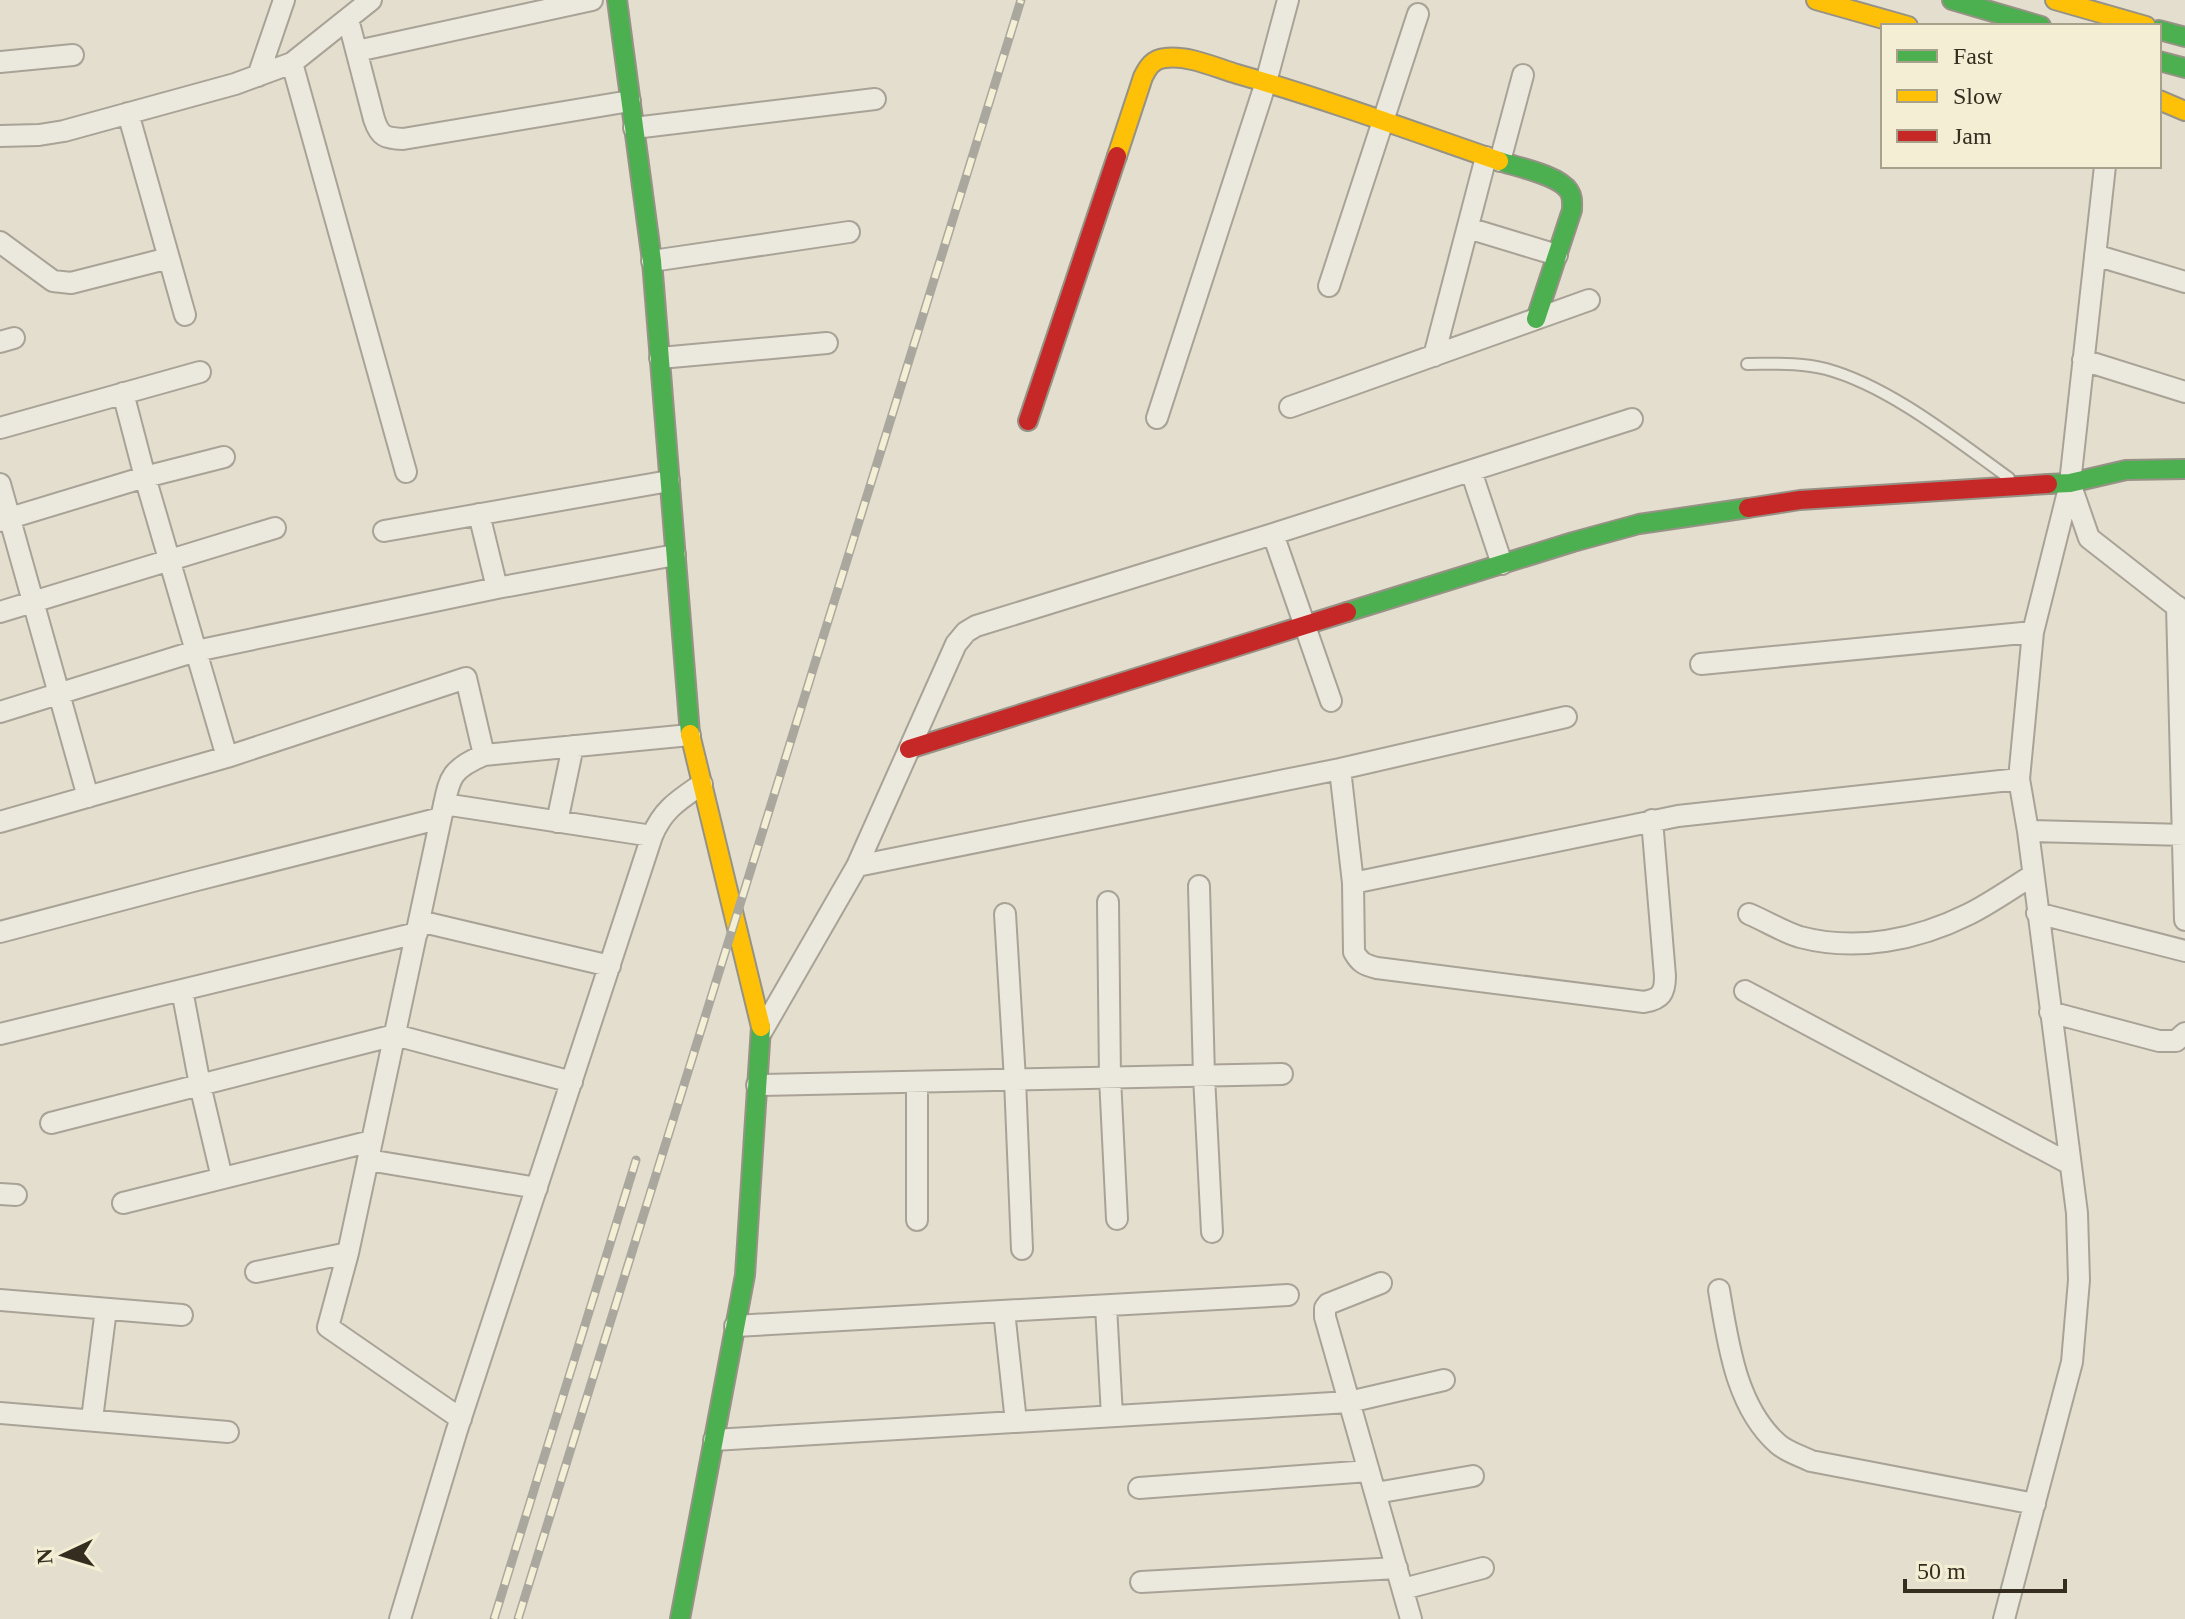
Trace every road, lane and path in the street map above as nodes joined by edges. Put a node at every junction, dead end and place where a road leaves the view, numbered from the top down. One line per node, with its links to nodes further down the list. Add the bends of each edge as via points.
1 (284, 0): 24 (street)
2 (371, 0): 11 (street)
3 (592, 0): 17 (street)
4 (617, 0): 27 (street)
5 (1288, 0): 25 (street)
6 (1816, 0): 12 (street)
7 (1952, 0): 13 (street)
8 (2055, 0): 9 (street)
9 (2110, 10): 14 (street)
10 (1418, 14): 31 (street)
11 (348, 19): 17 (street); 21 (street)
12 (1901, 24)
13 (2034, 24)
14 (2142, 24)
15 (2161, 31): 16 (street)
16 (2185, 37)
17 (357, 51): 27 (street, via 378,131 391,138)
18 (73, 55): 19 (street)
19 (0, 62)
20 (2161, 62): 22 (street)
21 (292, 63): 24 (street); 64 (street)
22 (2185, 68)
23 (1523, 75): 34 (street)
24 (258, 76): 30 (street)
25 (1266, 82): 31 (street); 57 (street); 59 (street, via 1185,59 1164,58 1148,67)
26 (875, 99): 32 (street)
27 (630, 101): 32 (street)
28 (2161, 101): 29 (street)
29 (2185, 111)
30 (128, 113): 33 (street, via 64,131); 41 (street)
31 (1382, 121): 34 (street); 44 (street)
32 (634, 128): 42 (street)
33 (0, 136)
34 (1493, 159): 36 (street); 39 (street, via 1553,179 1571,191 1572,210)
35 (2105, 168): 40 (street)
36 (1468, 228): 39 (street); 49 (street)
37 (849, 232): 42 (street)
38 (0, 242): 41 (street, via 60,283)
39 (1557, 255): 47 (street)
40 (2095, 255): 43 (street); 51 (street)
41 (169, 258): 46 (street)
42 (652, 261): 50 (street)
43 (2185, 282)
44 (1329, 286)
45 (1589, 300): 47 (street)
46 (185, 315)
47 (1536, 319): 49 (street)
48 (827, 343): 50 (street)
49 (1434, 356): 56 (street)
50 (660, 358): 66 (street)
51 (2083, 360): 54 (street); 67 (street)
52 (1747, 364): 69 (lane, via 1795,364 1861,382 1925,419)
53 (200, 372): 55 (street)
54 (2185, 392)
55 (123, 393): 60 (street); 65 (street)
56 (1290, 407)
57 (1157, 418)
58 (1632, 419): 63 (street)
59 (1028, 421)
60 (0, 428)
61 (224, 457): 65 (street)
62 (2185, 469): 67 (street, via 2126,470)
63 (1471, 471): 74 (street); 77 (street)
64 (406, 472)
65 (145, 477): 71 (street); 76 (street)
66 (669, 481): 70 (street); 75 (street)
67 (2070, 483): 69 (street); 80 (street, via 2089,538); 83 (street)
68 (0, 484): 71 (street)
69 (2020, 486): 77 (street, via 1800,500 1668,519)
70 (479, 514): 73 (street); 78 (street)
71 (5, 520): 79 (street)
72 (275, 528): 76 (street)
73 (384, 531)
74 (1273, 534): 82 (street); 92 (street, via 976,626 956,644)
75 (675, 555): 78 (street); 90 (street)
76 (170, 561): 79 (street); 84 (street)
77 (1502, 564): 82 (street)
78 (497, 588): 84 (street)
79 (34, 602): 81 (street); 86 (street)
80 (2181, 610): 104 (street)
81 (0, 612)
82 (1306, 625): 87 (street); 92 (street)
83 (2033, 632): 85 (street); 96 (street)
84 (196, 651): 86 (street); 94 (street)
85 (1701, 664)
86 (59, 693): 88 (street); 98 (street)
87 (1331, 701)
88 (0, 712)
89 (1566, 717): 95 (street)
90 (690, 735): 91 (street); 97 (street)
91 (573, 746): 93 (street); 102 (street)
92 (909, 749): 106 (street)
93 (484, 755): 94 (street, via 466,678); 99 (street, via 455,773)
94 (227, 757): 98 (street)
95 (1340, 769): 106 (street); 108 (street)
96 (2019, 779): 100 (street); 103 (street)
97 (702, 784): 105 (street, via 669,808); 122 (street)
98 (88, 797): 101 (street)
99 (443, 811): 102 (street); 115 (street); 116 (street)
100 (1652, 820): 108 (street); 108 (street, via 1665,976 1665,989 1655,1000 1365,965 1354,952)
101 (0, 822)
102 (557, 822): 105 (street)
103 (2028, 831): 104 (street); 107 (street)
104 (2184, 835): 114 (street)
105 (652, 836): 118 (street)
106 (857, 866): 122 (street)
107 (2033, 875): 111 (street); 113 (street, via 1971,913 1888,942 1811,939)
108 (1353, 883)
109 (1199, 886): 127 (street)
110 (1108, 902): 128 (street)
111 (2037, 913): 117 (street); 121 (street)
112 (1005, 914): 129 (street)
113 (1749, 914)
114 (2185, 920)
115 (418, 927): 118 (street); 119 (street); 125 (street)
116 (0, 932)
117 (2185, 951)
118 (610, 966): 130 (street)
119 (182, 990): 124 (street); 132 (street)
120 (1745, 991): 136 (street)
121 (2050, 1012): 123 (street, via 2159,1041 2176,1041); 136 (street)
122 (762, 1031): 133 (street)
123 (2185, 1033)
124 (0, 1034)
125 (395, 1035): 130 (street); 132 (street); 135 (street)
126 (1282, 1074): 127 (street)
127 (1204, 1076): 128 (street); 142 (street)
128 (1110, 1078): 129 (street); 140 (street)
129 (1015, 1080): 131 (street); 143 (street)
130 (572, 1082): 138 (street)
131 (917, 1082): 133 (street); 141 (street)
132 (200, 1085): 134 (street); 137 (street)
133 (757, 1085): 154 (street, via 745,1275)
134 (51, 1123)
135 (370, 1151): 137 (street); 138 (street); 144 (street)
136 (2070, 1164): 168 (street, via 2079,1280 2072,1362)
137 (222, 1178): 139 (street)
138 (537, 1188): 160 (street)
139 (123, 1203)
140 (1117, 1219)
141 (917, 1220)
142 (1212, 1232)
143 (1022, 1249)
144 (348, 1253): 145 (street); 160 (street, via 328,1327)
145 (256, 1272)
146 (1381, 1283): 156 (street, via 1325,1308)
147 (1719, 1290): 168 (street, via 1742,1388 1757,1421 1780,1446 1811,1461)
148 (1288, 1295): 150 (street)
149 (0, 1300): 151 (street)
150 (1106, 1306): 152 (street); 158 (street)
151 (106, 1309): 153 (street); 159 (street)
152 (1004, 1311): 154 (street); 161 (street)
153 (182, 1315)
154 (735, 1326): 163 (street)
155 (1444, 1380): 156 (street)
156 (1349, 1402): 158 (street); 164 (street)
157 (0, 1413): 159 (street)
158 (1112, 1416): 161 (street)
159 (92, 1419): 162 (street)
160 (461, 1419): 174 (street)
161 (1016, 1422): 163 (street)
162 (228, 1432)
163 (714, 1440): 173 (street)
164 (1369, 1471): 166 (street); 167 (street)
165 (1473, 1476): 167 (street)
166 (1139, 1488)
167 (1376, 1493): 169 (street)
168 (2035, 1504): 176 (street)
169 (1397, 1568): 171 (street); 172 (street)
170 (1483, 1568): 172 (street)
171 (1141, 1582)
172 (1403, 1589): 175 (street)
173 (687, 1615)
174 (400, 1619)
175 (1411, 1619)
176 (2004, 1619)

